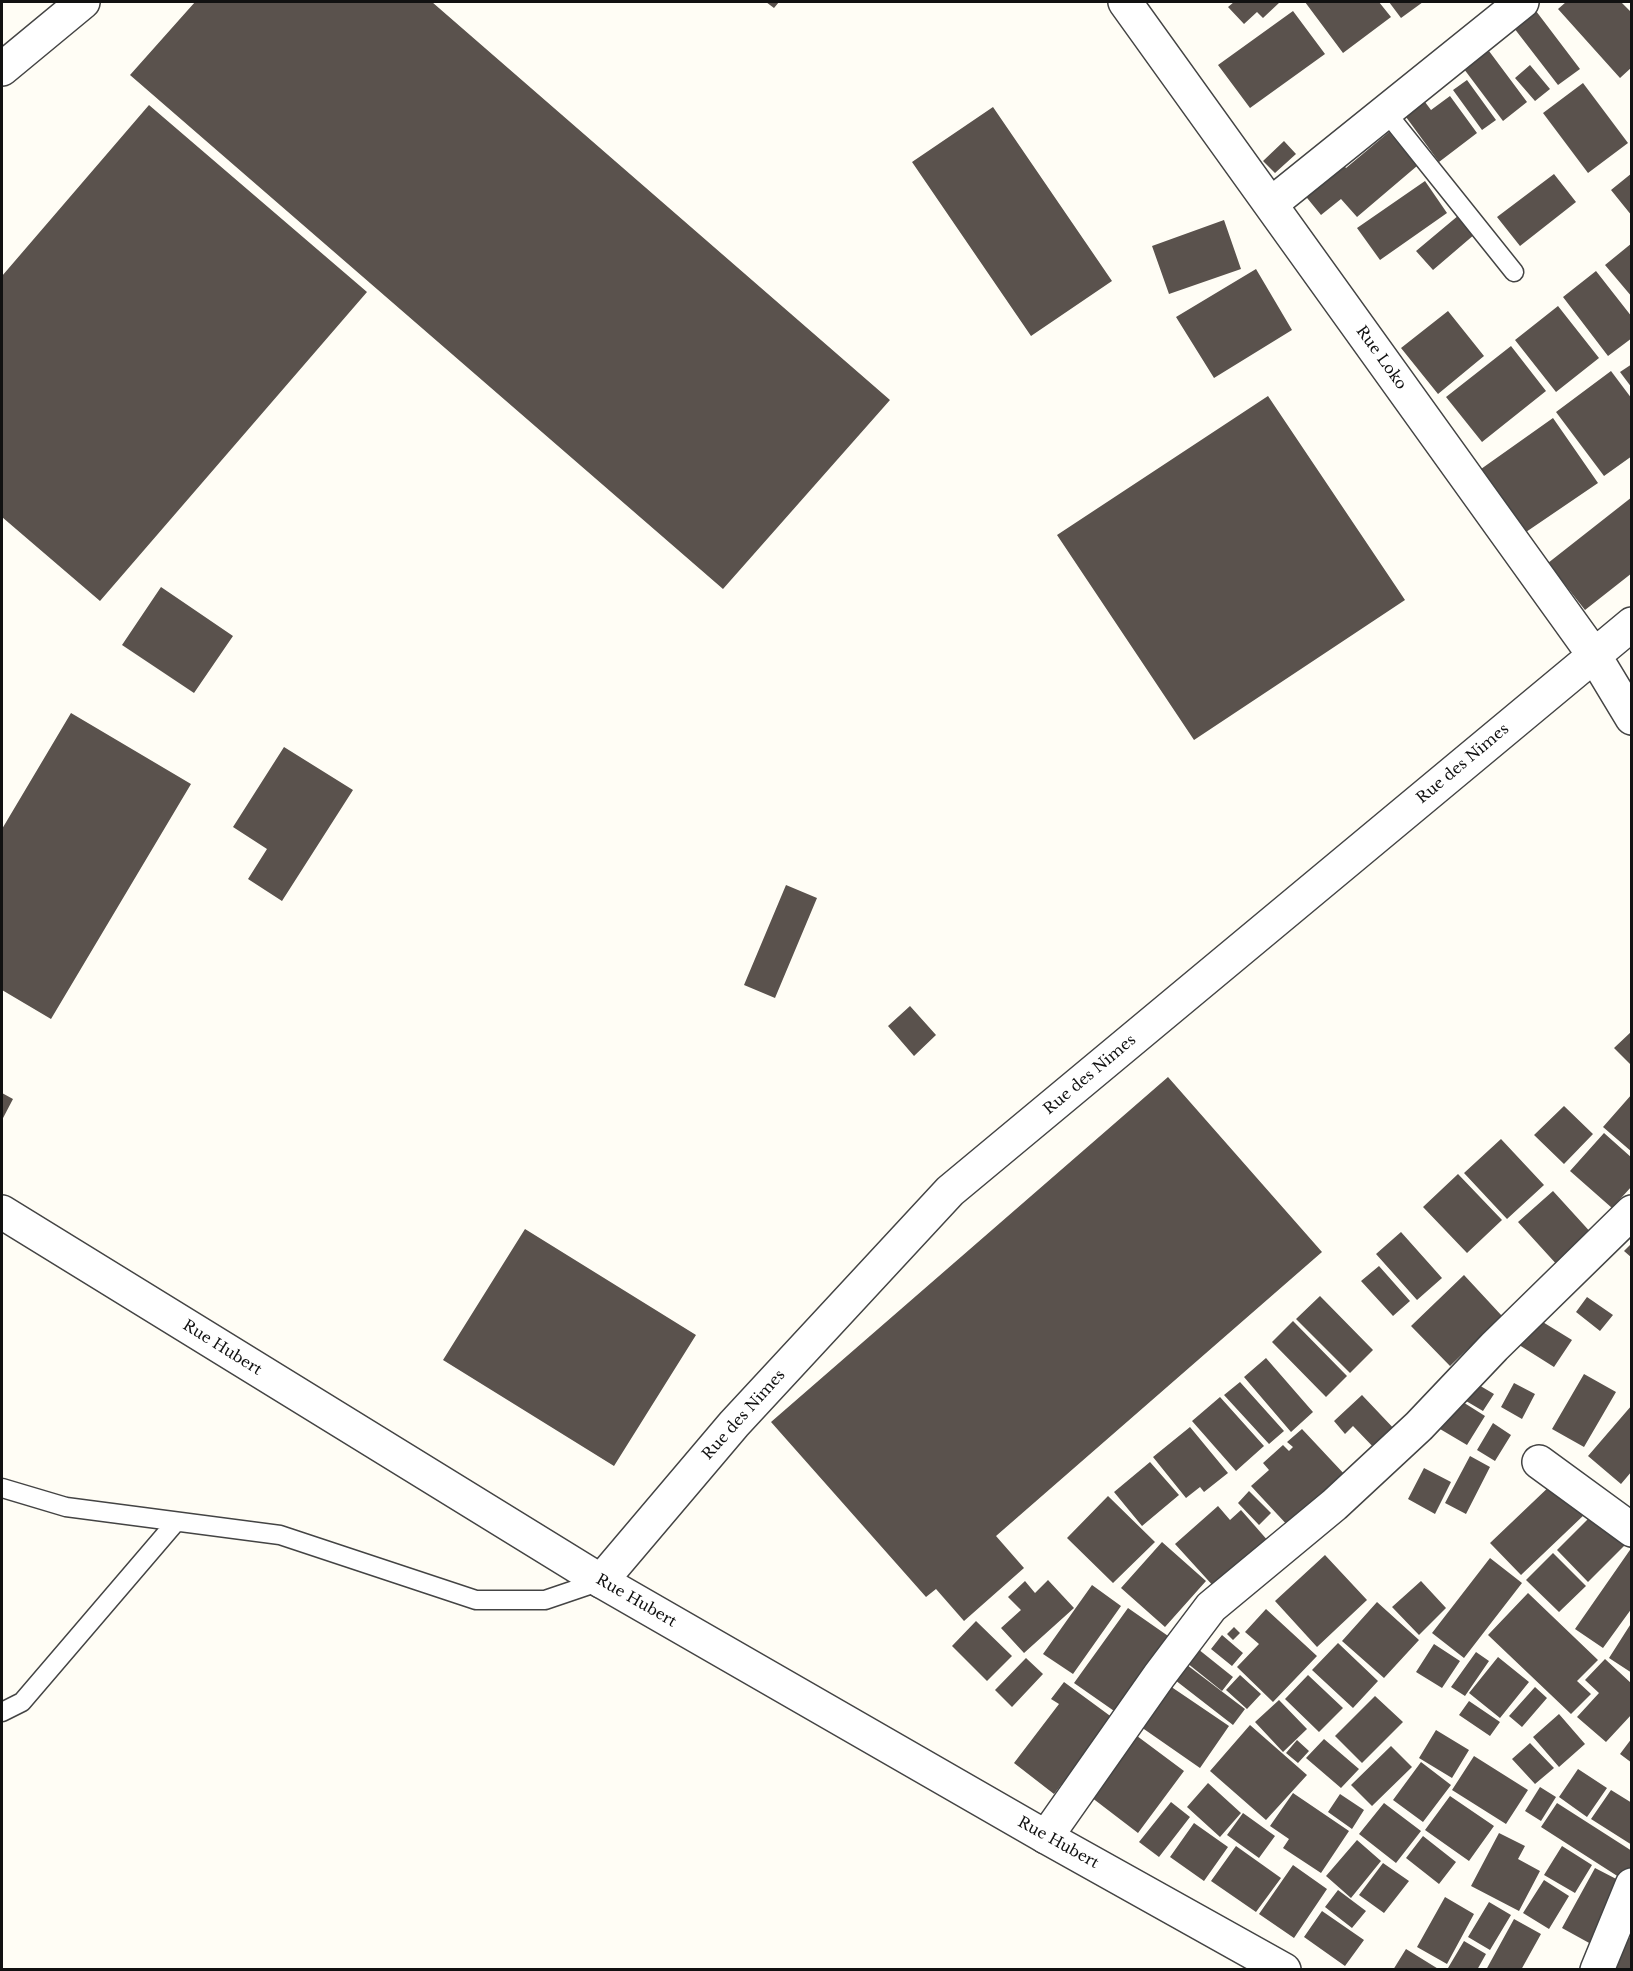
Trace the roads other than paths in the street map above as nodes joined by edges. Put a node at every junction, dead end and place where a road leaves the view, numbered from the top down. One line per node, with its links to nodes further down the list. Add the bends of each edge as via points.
1 (83, 2): 4 (street)
2 (1125, 2): 6 (street, Rue Loko)
3 (1522, 2): 5 (street)
4 (2, 69)
5 (1386, 112): 6 (street); 7 (lane)
6 (1271, 204): 9 (street, Rue Loko)
7 (1514, 272)
8 (1632, 624): 9 (street, Rue des Nimes)
9 (1594, 655): 10 (street, Rue Loko); 17 (street, Rue des Nimes, via 950,1191 734,1424)
10 (1632, 718)
11 (2, 1212): 17 (street, Rue Hubert)
12 (1632, 1212): 19 (street, via 1419,1426 1334,1505 1211,1607)
13 (1539, 1462): 16 (street)
14 (2, 1488): 15 (lane, via 66,1507)
15 (176, 1522): 17 (lane, via 280,1536 476,1600 545,1600); 18 (lane, via 22,1702)
16 (1632, 1530)
17 (601, 1581): 19 (street, Rue Hubert)
18 (2, 1712)
19 (1046, 1837): 21 (street, Rue Hubert)
20 (1632, 1885): 22 (street)
21 (1284, 1970)
22 (1598, 1970)

